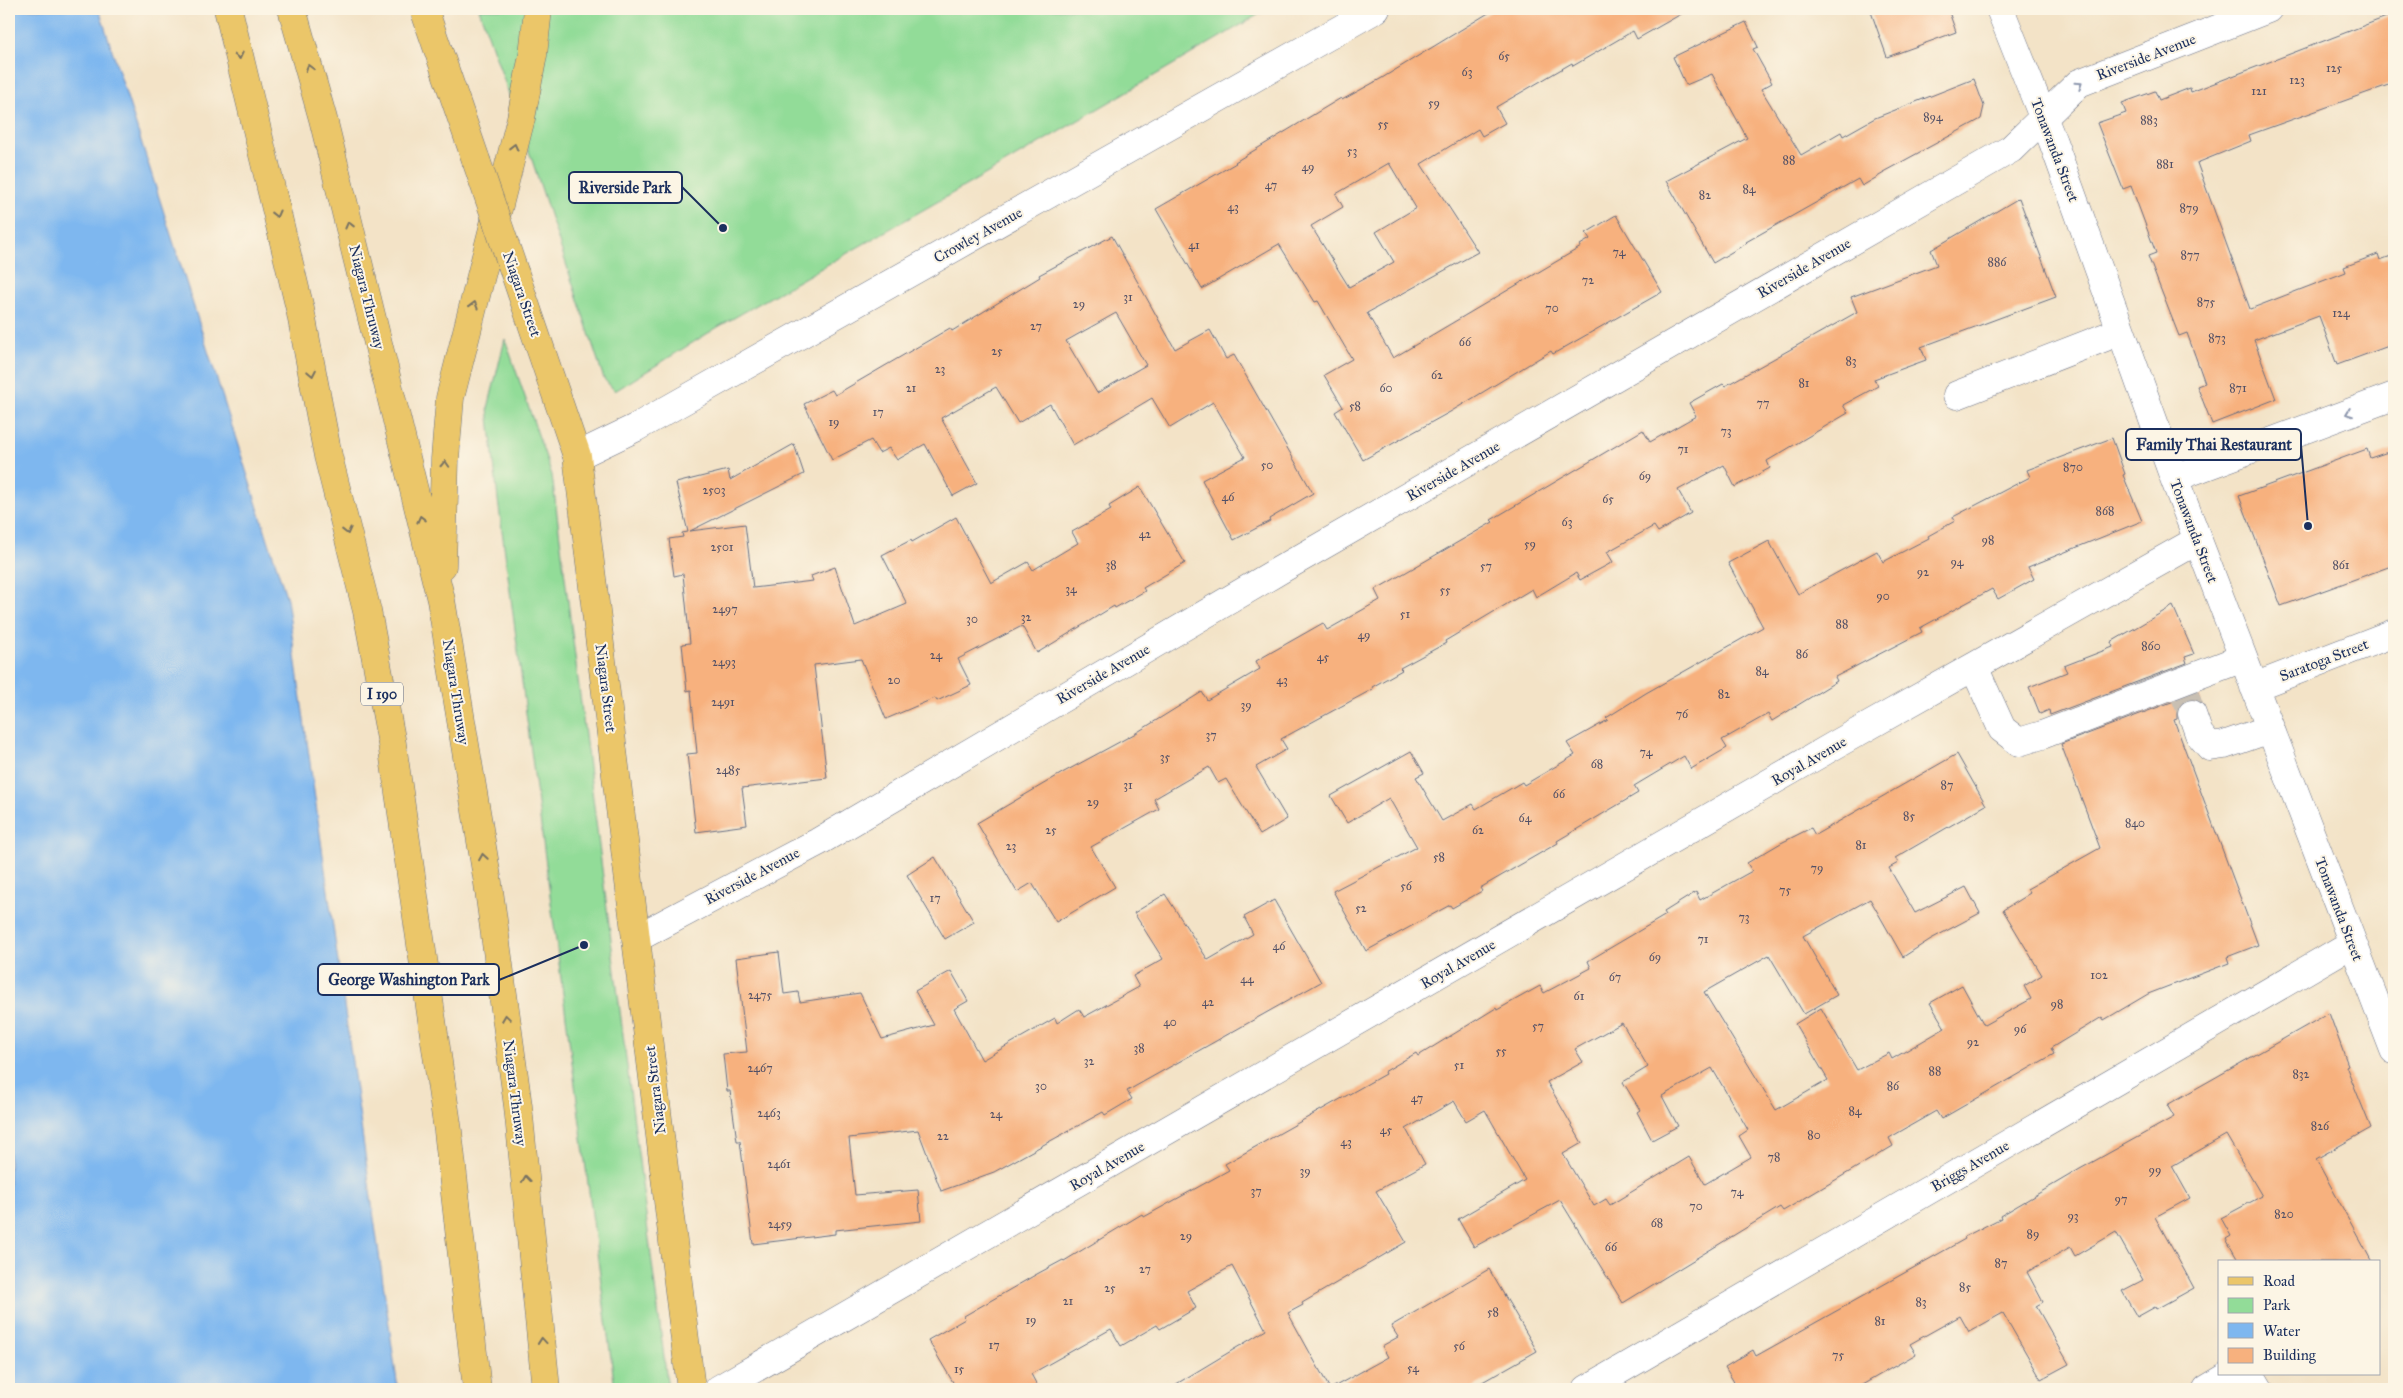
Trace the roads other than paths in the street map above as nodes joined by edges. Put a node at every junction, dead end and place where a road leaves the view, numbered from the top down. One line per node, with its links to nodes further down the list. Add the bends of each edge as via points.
1 (228, 9): 27 (main road, I 190, one-way to 27, via 300,309 328,456 367,611 392,744 448,1131)
2 (292, 9): 15 (main road, Niagara Thruway, one-way to 2, via 323,119)
3 (424, 9): 12 (main road, Niagara Street, bridge)
4 (538, 9): 15 (main road, one-way to 4, via 450,398 521,118)
5 (1376, 9): 12 (street, Crowley Avenue, via 635,428)
6 (2000, 9): 8 (street, Tonawanda Street)
7 (2268, 9): 8 (street, Riverside Avenue, one-way to 7, via 2079,83)
8 (2043, 117): 9 (street, Tonawanda Street); 22 (street, Riverside Avenue, via 2010,149 1280,570 818,842)
9 (2121, 331): 10 (street); 13 (street, Tonawanda Street)
10 (1957, 395)
11 (2394, 396): 13 (street, one-way to 13)
12 (577, 456): 22 (main road, Niagara Street)
13 (2174, 478): 14 (street, Tonawanda Street)
14 (2198, 540): 17 (street, Tonawanda Street); 18 (street, Royal Avenue)
15 (441, 600): 28 (main road, Niagara Thruway, one-way to 15, via 518,1106 488,883)
16 (2394, 633): 19 (street, Saratoga Street)
17 (2243, 658): 19 (street, Tonawanda Street); 20 (street)
18 (1974, 667): 20 (street, via 2002,729 2019,742); 30 (street, Royal Avenue)
19 (2254, 687): 21 (street, Tonawanda Street)
20 (2185, 697): 21 (street, via 2199,734 2210,747 2224,746)
21 (2270, 729): 23 (street, Tonawanda Street)
22 (636, 938): 29 (main road, Niagara Street)
23 (2353, 943): 24 (street, Tonawanda Street); 31 (street, Briggs Avenue)
24 (2394, 1050)
25 (2229, 1376): 32 (street)
26 (2251, 1376): 33 (street)
27 (477, 1389)
28 (546, 1389)
29 (691, 1389)
30 (719, 1389)
31 (1587, 1389)
32 (2207, 1389)
33 (2258, 1389)

